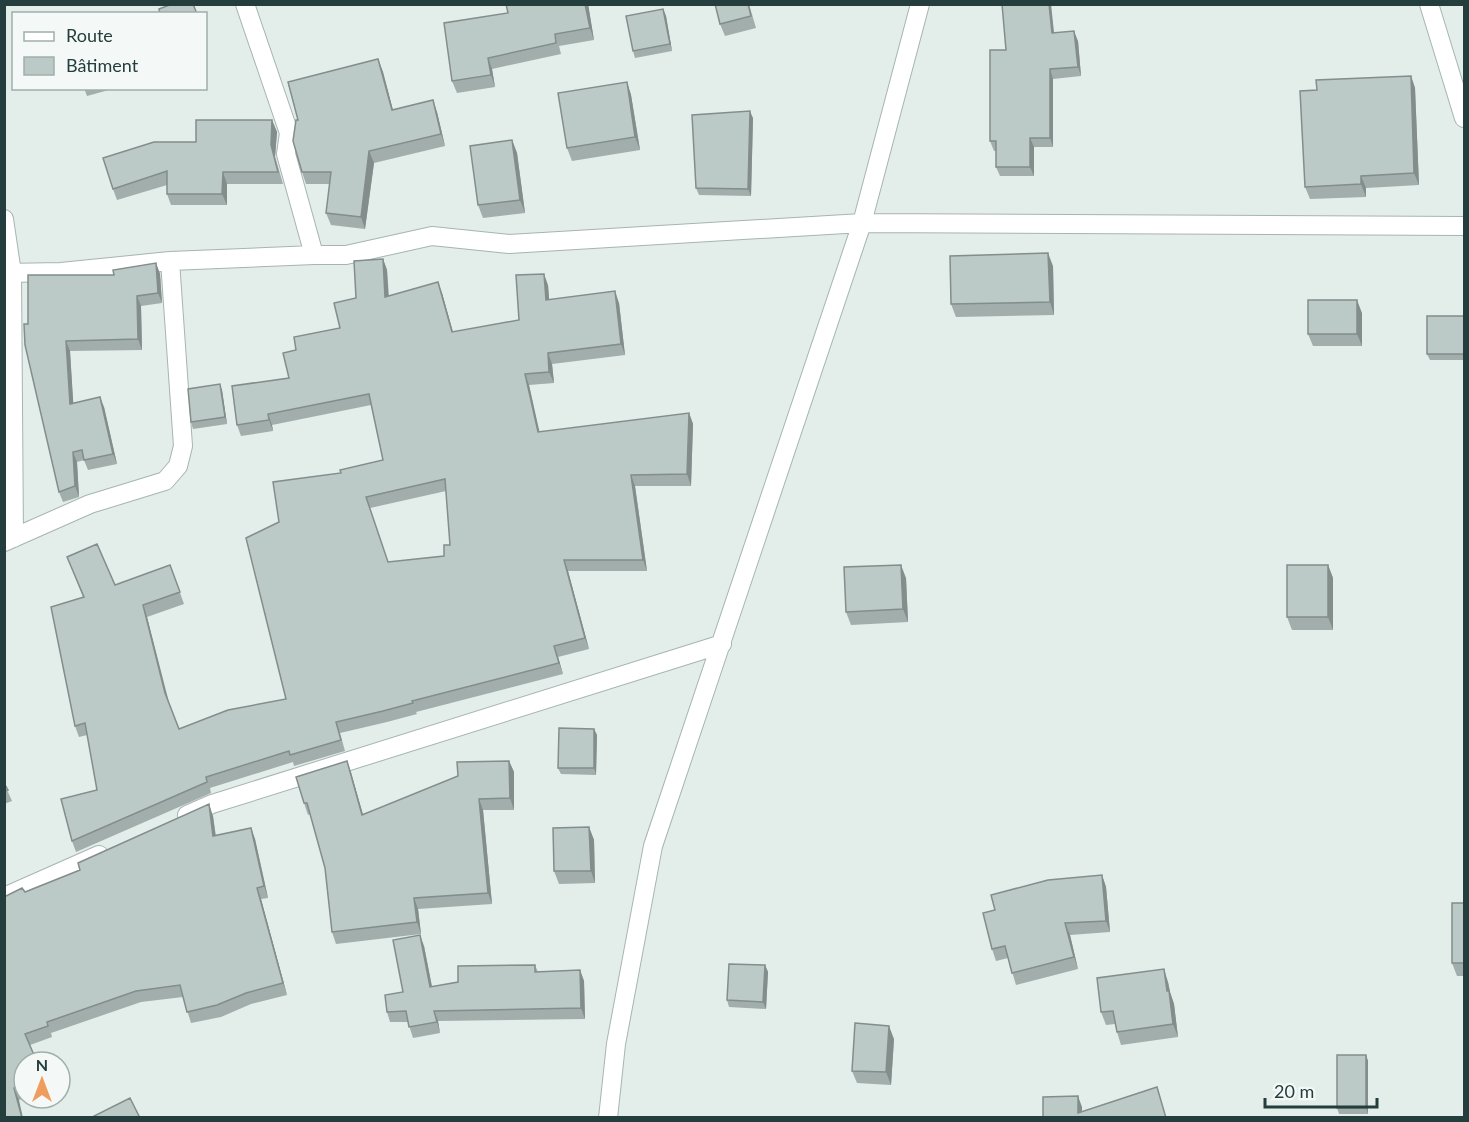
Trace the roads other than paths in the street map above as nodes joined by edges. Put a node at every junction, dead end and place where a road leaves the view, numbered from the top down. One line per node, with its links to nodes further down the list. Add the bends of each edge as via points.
1 (245, 4): 8 (street, via 289,134 286,154)
2 (920, 4): 6 (street)
3 (1429, 4): 4 (street)
4 (1464, 118)
5 (4, 219): 10 (street)
6 (862, 223): 7 (street); 8 (street, via 509,244 432,236 346,255); 12 (street)
7 (1464, 226)
8 (314, 255): 9 (street)
9 (170, 261): 10 (street); 11 (street, via 183,446 178,466 165,481 90,504)
10 (8, 273): 11 (street)
11 (9, 540)
12 (722, 644): 13 (street, via 212,804); 16 (street, via 653,846 616,1044)
13 (169, 824)
14 (114, 848): 15 (street)
15 (4, 897)
16 (608, 1118)

